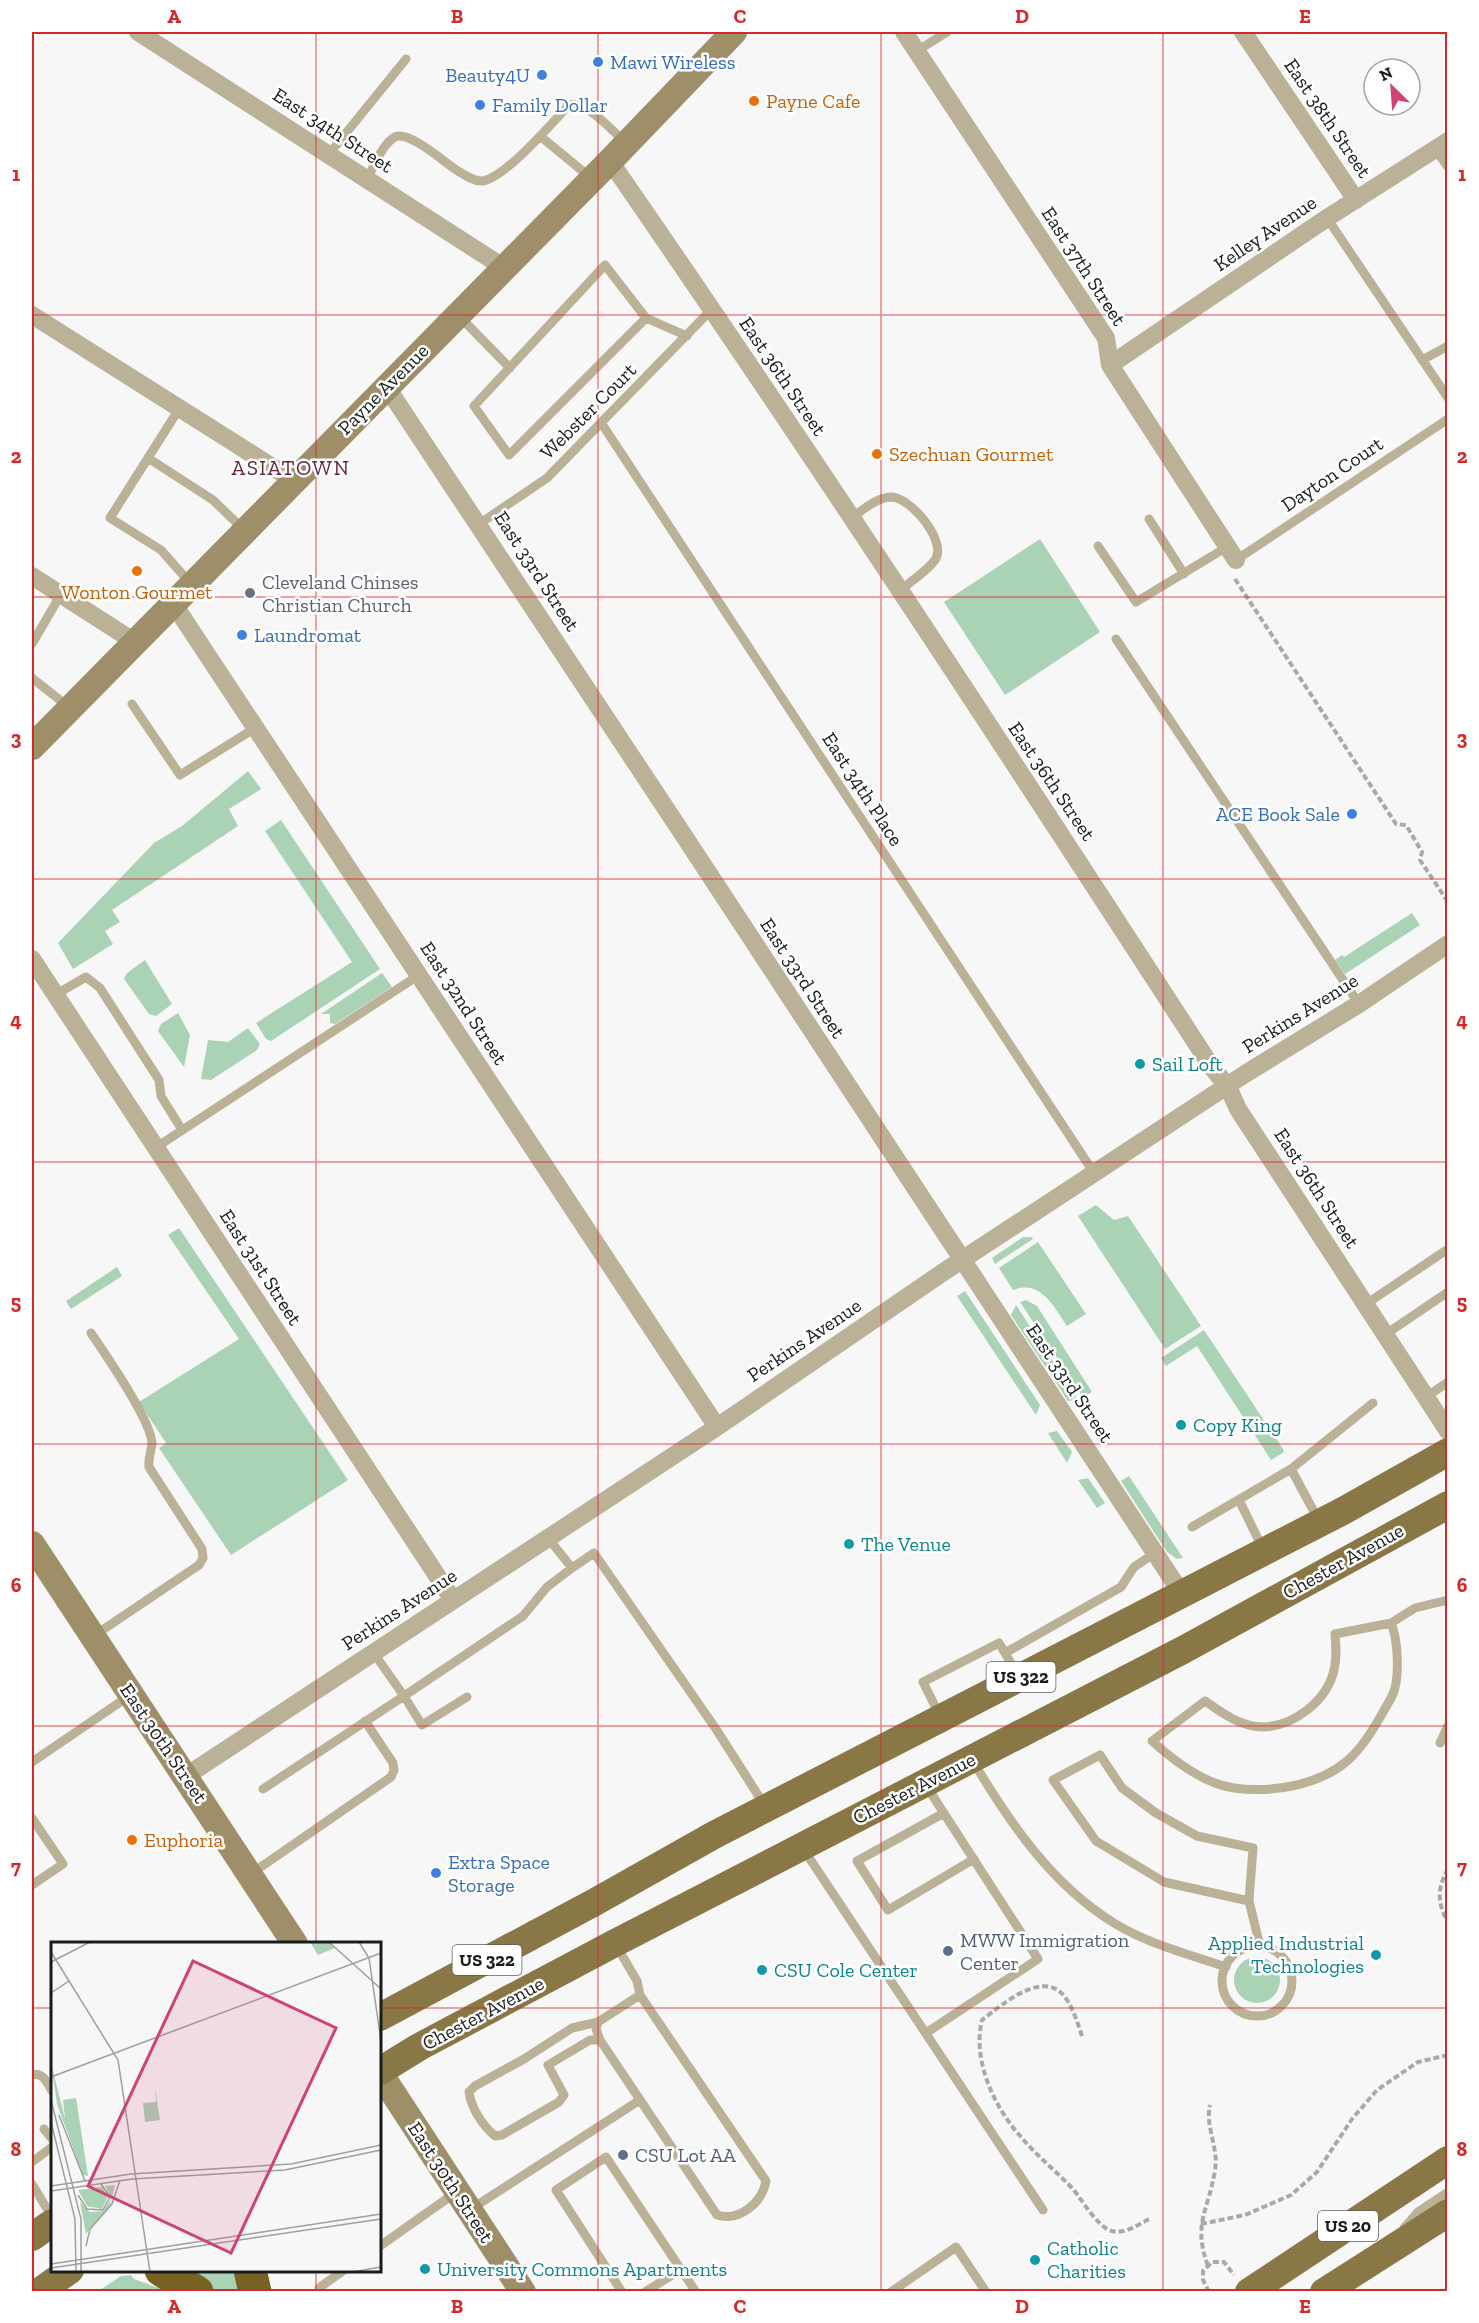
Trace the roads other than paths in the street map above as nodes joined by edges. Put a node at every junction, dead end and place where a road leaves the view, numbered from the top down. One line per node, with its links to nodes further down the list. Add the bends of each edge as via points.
1 (138, 32): 10 (street, East 34th Street)
2 (904, 32): 6 (street, East 37th Street)
3 (947, 32): 6 (lane)
4 (1243, 32): 14 (street, East 38th Street)
5 (726, 34): 11 (street, Payne Avenue)
6 (916, 51): 24 (street, East 37th Street, via 1107,338)
7 (406, 59): 10 (lane)
8 (540, 135): 11 (lane); 11 (lane, via 569,105 580,104); 13 (lane, via 506,168 483,181 465,176 404,135 395,137)
9 (1441, 145): 12 (lane); 14 (street, Kelley Avenue)
10 (332, 156): 13 (street, East 34th Street)
11 (609, 161): 16 (street, Payne Avenue); 17 (street, East 36th Street)
12 (1448, 167)
13 (367, 179): 16 (street, East 34th Street)
14 (1356, 200): 15 (street, Kelley Avenue)
15 (1327, 218): 23 (lane); 24 (street, Kelley Avenue)
16 (503, 267): 18 (street, Payne Avenue)
17 (712, 309): 21 (lane, Webster Court); 33 (street, East 36th Street)
18 (457, 314): 25 (lane); 26 (street, Payne Avenue)
19 (32, 315): 28 (street)
20 (646, 318): 21 (lane); 25 (lane, via 605,265); 25 (lane, via 509,455 474,406)
21 (687, 336): 30 (lane, Webster Court)
22 (1448, 346): 23 (lane)
23 (1422, 360): 27 (lane)
24 (1110, 365): 38 (street, East 37th Street)
25 (510, 368)
26 (386, 386): 32 (street, Payne Avenue); 35 (street, East 33rd Street)
27 (1448, 398)
28 (179, 409): 31 (lane); 32 (street)
29 (1448, 419): 38 (lane, Dayton Court)
30 (602, 424): 35 (lane, Webster Court, via 547,478); 61 (lane, East 34th Place)
31 (148, 458): 36 (lane, via 213,500); 41 (lane, via 110,518 161,550)
32 (293, 480): 36 (street, Payne Avenue)
33 (851, 518): 42 (street, East 36th Street); 42 (lane, via 881,499 893,497 904,500 933,534 938,545 936,559)
34 (1149, 519): 39 (lane)
35 (479, 524): 63 (street, East 33rd Street)
36 (245, 530): 41 (street, Payne Avenue)
37 (1098, 546): 39 (lane, Dayton Court, via 1136,602)
38 (1232, 554): 39 (lane, Dayton Court)
39 (1184, 574)
40 (32, 576): 43 (street)
41 (191, 584): 44 (street, Payne Avenue)
42 (899, 591): 58 (street, East 36th Street)
43 (61, 594): 46 (street); 47 (lane)
44 (173, 603): 46 (street, Payne Avenue); 51 (street, East 32nd Street)
45 (1116, 639): 57 (lane)
46 (135, 642): 50 (street, Payne Avenue)
47 (32, 644)
48 (32, 678): 50 (lane)
49 (132, 704): 51 (lane, via 180,775)
50 (70, 708): 52 (street, Payne Avenue)
51 (255, 728): 55 (street, East 32nd Street)
52 (32, 747)
53 (1448, 944): 57 (street, Perkins Avenue)
54 (33, 965): 56 (street, East 31st Street)
55 (419, 975): 59 (lane); 71 (street, East 32nd Street)
56 (55, 995): 59 (lane, via 86,977 100,988 159,1080 161,1096); 60 (street, East 31st Street)
57 (1359, 1004): 58 (street, Perkins Avenue)
58 (1228, 1087): 61 (street, Perkins Avenue); 65 (street, East 36th Street)
59 (182, 1130): 60 (lane)
60 (155, 1148): 85 (street, East 31st Street)
61 (1094, 1173): 63 (street, Perkins Avenue)
62 (1448, 1250): 65 (lane)
63 (962, 1262): 71 (street, Perkins Avenue); 82 (street, East 33rd Street)
64 (1448, 1292): 67 (lane)
65 (1366, 1304): 67 (street, East 36th Street)
66 (91, 1333): 88 (lane, via 129,1390 152,1444 149,1467 202,1549 203,1558 199,1565)
67 (1386, 1334): 69 (street, East 36th Street)
68 (1448, 1382): 69 (lane)
69 (1426, 1396): 72 (street, East 36th Street)
70 (1373, 1403): 74 (lane)
71 (717, 1427): 79 (street, Perkins Avenue)
72 (1448, 1431)
73 (1448, 1452): 77 (main road, US 322)
74 (1291, 1469): 75 (lane); 77 (lane)
75 (1239, 1500): 78 (lane); 81 (lane)
76 (1448, 1505): 99 (main road, Chester Avenue / US 322, via 1183,1650)
77 (1320, 1523): 81 (main road, US 322)
78 (1192, 1527)
79 (548, 1538): 83 (lane); 85 (street, Perkins Avenue)
80 (32, 1544): 88 (street, East 30th Street)
81 (1264, 1551): 84 (main road, US 322)
82 (1155, 1553): 84 (street, East 33rd Street); 90 (lane, via 1134,1567 1120,1587)
83 (572, 1568): 93 (lane, via 547,1587 523,1616); 104 (lane, via 594,1553)
84 (1182, 1594): 91 (main road, US 322)
85 (453, 1600): 89 (street, Perkins Avenue)
86 (1448, 1600): 87 (lane, via 1415,1608)
87 (1391, 1623): 87 (lane, via 1335,1634 1336,1656 1328,1687 1299,1716 1262,1727 1237,1721 1205,1701 1152,1741 1183,1766 1233,1788 1295,1786 1321,1776 1346,1762 1363,1744 1394,1693 1398,1656)
88 (93, 1636): 92 (street, East 30th Street)
89 (374, 1652): 93 (lane); 101 (street, Perkins Avenue)
90 (1005, 1653): 91 (lane); 95 (lane, via 999,1643 923,1682)
91 (1020, 1678): 95 (main road, US 322)
92 (132, 1694): 100 (lane); 101 (street, East 30th Street)
93 (404, 1696): 94 (lane, via 422,1725); 96 (lane)
94 (467, 1697)
95 (941, 1718): 104 (main road, US 322)
96 (365, 1721): 103 (lane); 109 (lane, via 393,1763 391,1777)
97 (1448, 1726): 98 (lane)
98 (1440, 1743)
99 (972, 1758): 102 (main road, Chester Avenue / US 322); 115 (lane, via 1001,1808 1046,1865 1083,1901 1146,1939)
100 (32, 1762)
101 (186, 1776): 109 (street, East 30th Street)
102 (924, 1782): 105 (lane); 107 (main road, Chester Avenue / US 322)
103 (263, 1789)
104 (766, 1808): 117 (main road, US 322)
105 (944, 1813): 108 (lane); 108 (lane, via 857,1861 888,1910)
106 (32, 1818): 110 (lane, via 63,1864)
107 (801, 1846): 113 (main road, Chester Avenue / US 322); 119 (lane)
108 (974, 1859): 119 (lane, via 1038,1959)
109 (250, 1875): 112 (street, East 30th Street)
110 (32, 1885)
111 (1249, 1901): 111 (lane, via 1164,1882 1096,1841 1053,1780 1100,1755 1122,1788 1156,1813 1197,1836 1253,1848); 114 (lane)
112 (294, 1942)
113 (615, 1943): 116 (lane); 123 (main road, Chester Avenue / US 322, via 419,2047)
114 (1260, 1946): 115 (lane, via 1243,1949 1229,1959); 115 (lane, via 1276,1951 1287,1963 1292,1979 1289,1996 1278,2009 1263,2016 1246,2015 1231,2006 1223,1991 1222,1974)
115 (1226, 1967)
116 (640, 1995): 118 (lane); 127 (lane, via 766,2181 764,2193 756,2203 726,2218 717,2215)
117 (381, 2017)
118 (598, 2022): 120 (lane); 121 (lane, via 572,2028)
119 (926, 2033): 136 (lane)
120 (600, 2040): 122 (lane, via 590,2040); 127 (lane)
121 (524, 2059): 122 (lane, via 539,2059); 122 (lane, via 469,2092 487,2129 495,2136 559,2102 564,2095 562,2088)
122 (548, 2065)
123 (381, 2071)
124 (381, 2074): 135 (street, East 30th Street)
125 (32, 2075): 126 (lane, via 42,2076)
126 (51, 2090)
127 (640, 2100): 135 (lane)
128 (44, 2129): 129 (lane)
129 (51, 2138)
130 (51, 2147): 132 (lane)
131 (1448, 2160): 148 (main road, US 20)
132 (32, 2162)
133 (32, 2184): 138 (lane)
134 (1448, 2192): 142 (lane, via 1418,2212)
135 (463, 2201): 141 (lane); 153 (street, East 30th Street)
136 (1043, 2210)
137 (1448, 2213): 142 (main road, US 20)
138 (51, 2215)
139 (51, 2224): 140 (main road)
140 (32, 2237)
141 (381, 2245)
142 (1383, 2253): 159 (main road, US 20)
143 (680, 2270): 154 (lane, via 606,2157 556,2190); 155 (lane); 156 (lane)
144 (69, 2272): 149 (main road)
145 (163, 2272): 150 (highway)
146 (250, 2272): 151 (highway)
147 (343, 2272): 152 (lane, via 319,2288)
148 (1243, 2285)
149 (39, 2292)
150 (197, 2292)
151 (255, 2292)
152 (320, 2292)
153 (523, 2292)
154 (622, 2292)
155 (645, 2292)
156 (696, 2292)
157 (891, 2292): 158 (lane, via 956,2247)
158 (986, 2292)
159 (1324, 2292)

